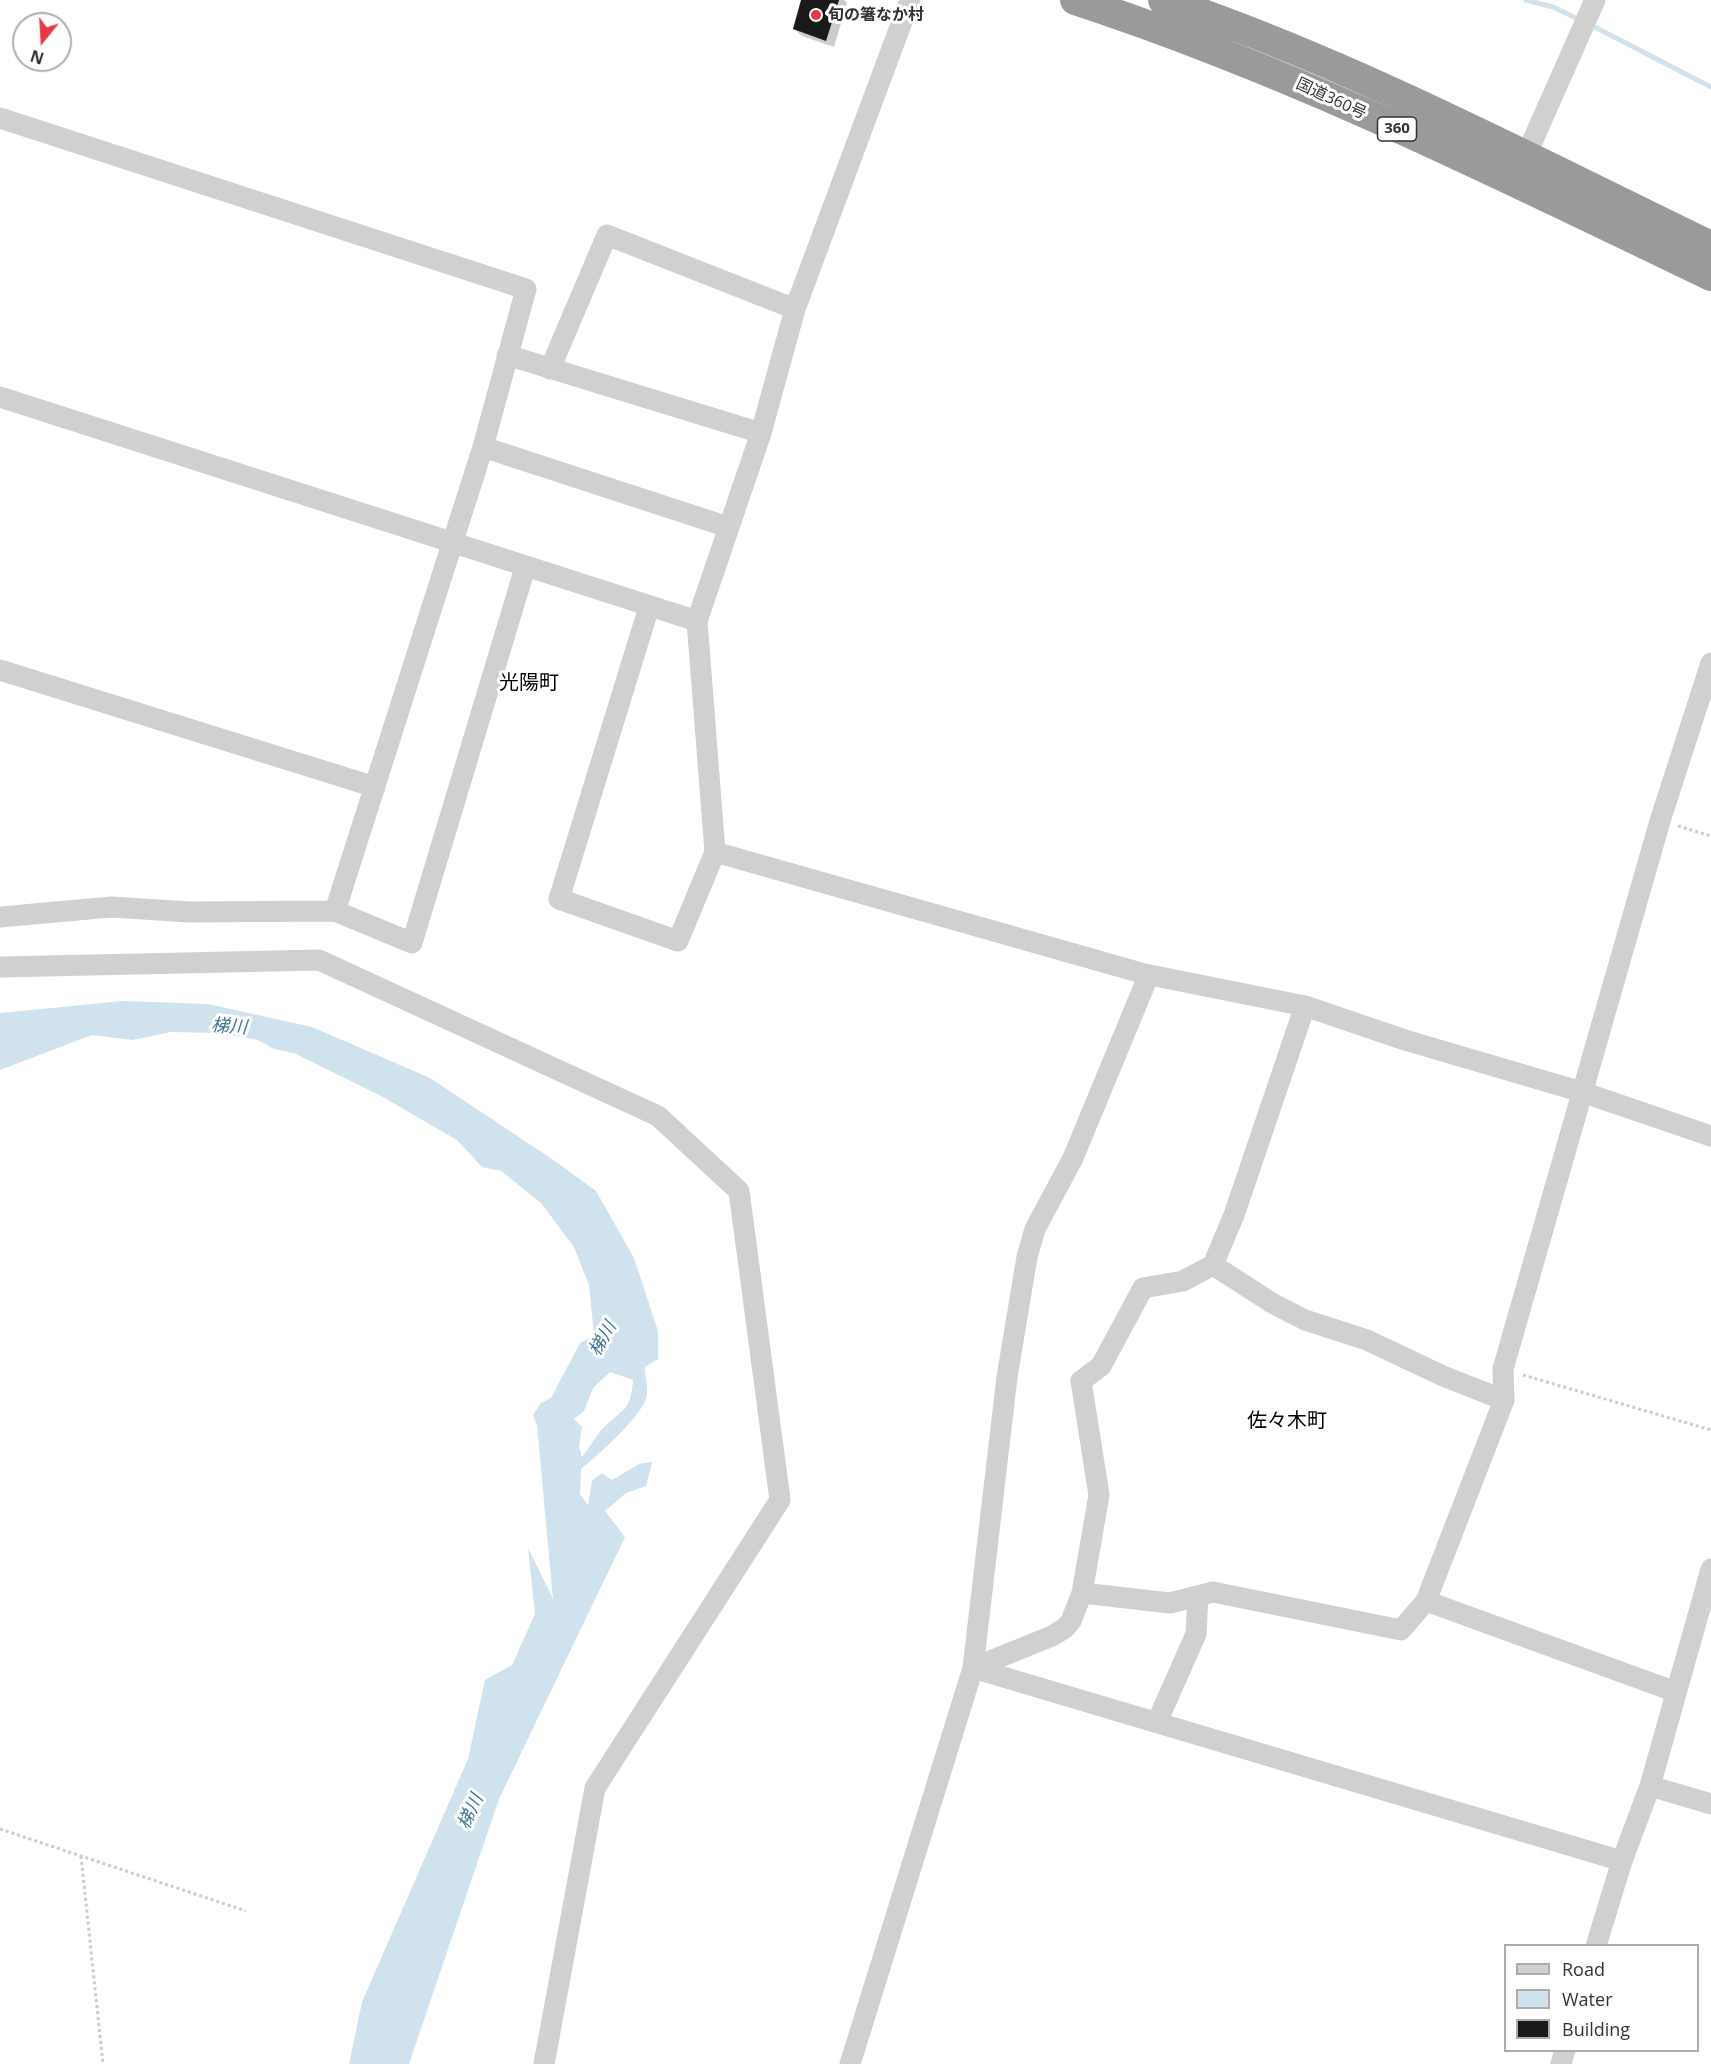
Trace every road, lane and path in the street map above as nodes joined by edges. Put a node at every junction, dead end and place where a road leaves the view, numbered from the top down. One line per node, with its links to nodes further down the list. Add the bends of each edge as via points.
1 (910, 0): 10 (street)
2 (1075, 0): 7 (highway, 国道360号 / 360, via 1267,69)
3 (1163, 0): 6 (highway, 国道360号 / 360, via 1250,31)
4 (1588, 16): 6 (street)
5 (0, 118): 11 (street, via 526,289)
6 (1527, 155): 7 (street); 8 (highway, 国道360号 / 360)
7 (1515, 182): 9 (highway, 国道360号 / 360)
8 (1711, 246)
9 (1711, 276)
10 (795, 309): 12 (street, via 607,235); 14 (street)
11 (507, 355): 12 (street); 15 (street)
12 (550, 369): 14 (street)
13 (0, 397): 17 (street)
14 (761, 433): 16 (street)
15 (483, 447): 16 (street); 17 (street)
16 (728, 527): 20 (street)
17 (451, 542): 18 (street); 23 (street)
18 (525, 568): 19 (street); 27 (street, via 412,943)
19 (649, 607): 20 (street); 26 (street, via 559,899 678,941)
20 (697, 621): 26 (street)
21 (1711, 663): 24 (street)
22 (0, 670): 23 (street)
23 (375, 787): 27 (street)
24 (1660, 821): 25 (path); 32 (street)
25 (1711, 836)
26 (715, 852): 30 (street)
27 (335, 911): 28 (street, via 190,912 111,907)
28 (0, 917)
29 (0, 967): 53 (street, via 319,960 658,1116 739,1191 780,1500 595,1788)
30 (1145, 974): 31 (street); 42 (street, via 1145,984 1073,1158 1035,1229 1027,1257 1007,1377)
31 (1305, 1006): 32 (street); 34 (street, via 1234,1215)
32 (1582, 1092): 33 (street); 35 (street)
33 (1711, 1136)
34 (1213, 1265): 36 (street, via 1305,1320 1367,1340); 39 (street, via 1183,1281 1143,1288 1101,1366 1081,1382 1099,1495)
35 (1503, 1369): 36 (street); 37 (path)
36 (1504, 1400): 41 (street)
37 (1711, 1430)
38 (1710, 1575): 43 (street)
39 (1082, 1593): 40 (street, via 1170,1603); 42 (street, via 1065,1628)
40 (1198, 1596): 41 (street, via 1213,1592 1401,1630); 44 (street, via 1196,1634)
41 (1426, 1601): 43 (street)
42 (973, 1668): 44 (street); 54 (street)
43 (1677, 1692): 45 (street)
44 (1157, 1722): 49 (street)
45 (1650, 1786): 46 (street); 49 (street)
46 (1711, 1804)
47 (0, 1829): 48 (path)
48 (81, 1856): 50 (path); 52 (path)
49 (1622, 1861): 51 (street)
50 (246, 1911)
51 (1597, 1944)
52 (103, 2064)
53 (544, 2064)
54 (851, 2064)

